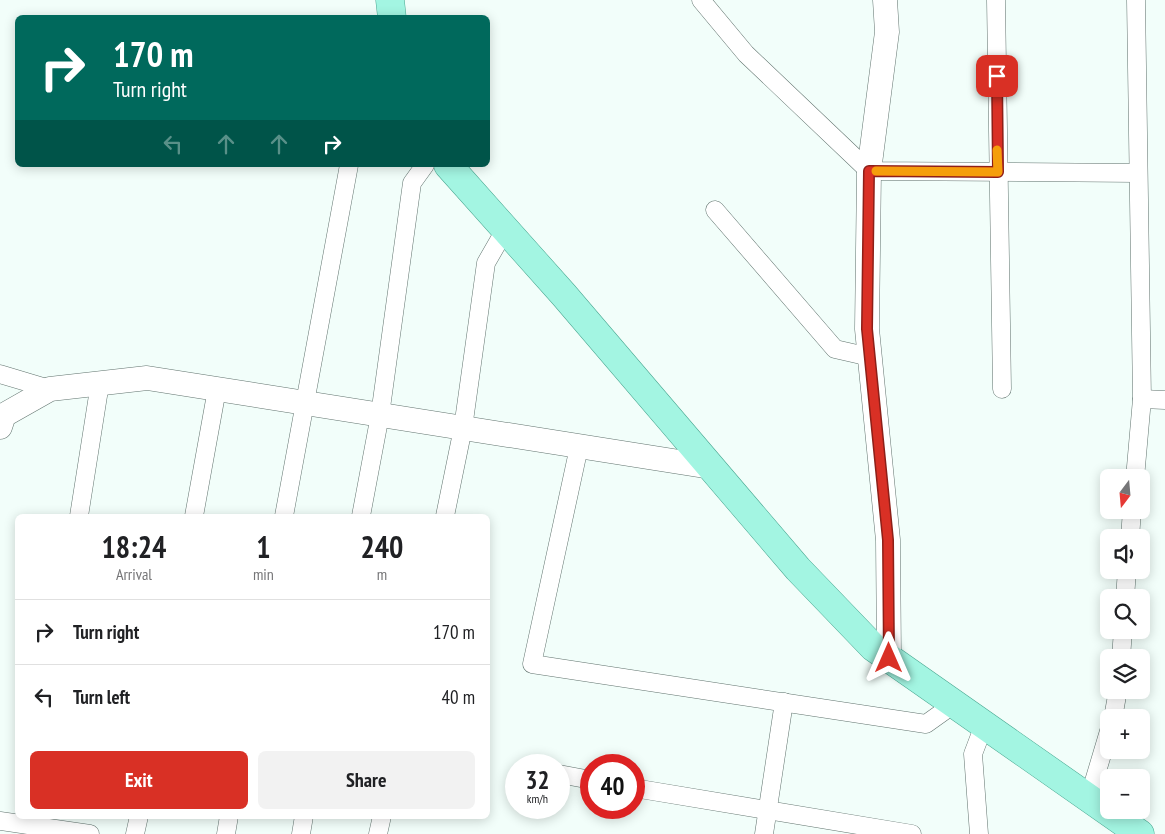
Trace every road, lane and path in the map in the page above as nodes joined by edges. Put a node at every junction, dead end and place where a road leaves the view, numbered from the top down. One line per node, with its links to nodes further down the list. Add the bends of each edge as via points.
1 (390, 0): 6 (main road)
2 (701, 0): 10 (street, via 746,54)
3 (885, 0): 10 (street, via 887,32)
4 (996, 0): 11 (street)
5 (1136, 0): 12 (street)
6 (392, 15)
7 (349, 167): 23 (street)
8 (424, 167): 24 (street, via 412,183)
9 (450, 167): 14 (main road)
10 (869, 171): 11 (street); 15 (street, via 867,329)
11 (998, 172): 12 (street); 19 (street)
12 (1138, 173): 21 (street)
13 (715, 210): 15 (street, via 835,349)
14 (506, 230): 26 (street, via 486,263); 28 (main road)
15 (870, 357): 35 (street, via 888,540)
16 (0, 374): 20 (street)
17 (100, 384): 18 (street, via 147,378); 20 (street); 30 (street)
18 (217, 389): 23 (street); 31 (street)
19 (1002, 389)
20 (50, 390): 25 (street, via 4,415)
21 (1142, 399): 22 (street); 29 (street)
22 (1165, 400)
23 (305, 403): 24 (street); 32 (street)
24 (380, 415): 26 (street); 33 (street)
25 (0, 428)
26 (463, 428): 27 (street); 34 (street)
27 (578, 447): 28 (street); 36 (street, via 532,664)
28 (711, 468): 35 (main road, via 798,569 873,647)
29 (1136, 469)
30 (79, 514)
31 (194, 514)
32 (284, 514)
33 (360, 514)
34 (445, 514)
35 (889, 658): 37 (main road)
36 (784, 702): 37 (street, via 926,724); 42 (street)
37 (954, 704): 38 (main road)
38 (984, 725): 41 (main road); 56 (street, via 973,754)
39 (1101, 759): 41 (street)
40 (645, 790): 42 (street)
41 (1089, 798): 57 (main road)
42 (768, 811): 54 (street); 55 (street)
43 (138, 819): 50 (street)
44 (229, 819): 51 (street)
45 (304, 819): 52 (street)
46 (381, 819): 53 (street)
47 (0, 821): 48 (street)
48 (31, 821): 49 (street)
49 (90, 834)
50 (135, 834)
51 (226, 834)
52 (301, 834)
53 (378, 834)
54 (764, 834)
55 (912, 834)
56 (979, 834)
57 (1140, 834)

